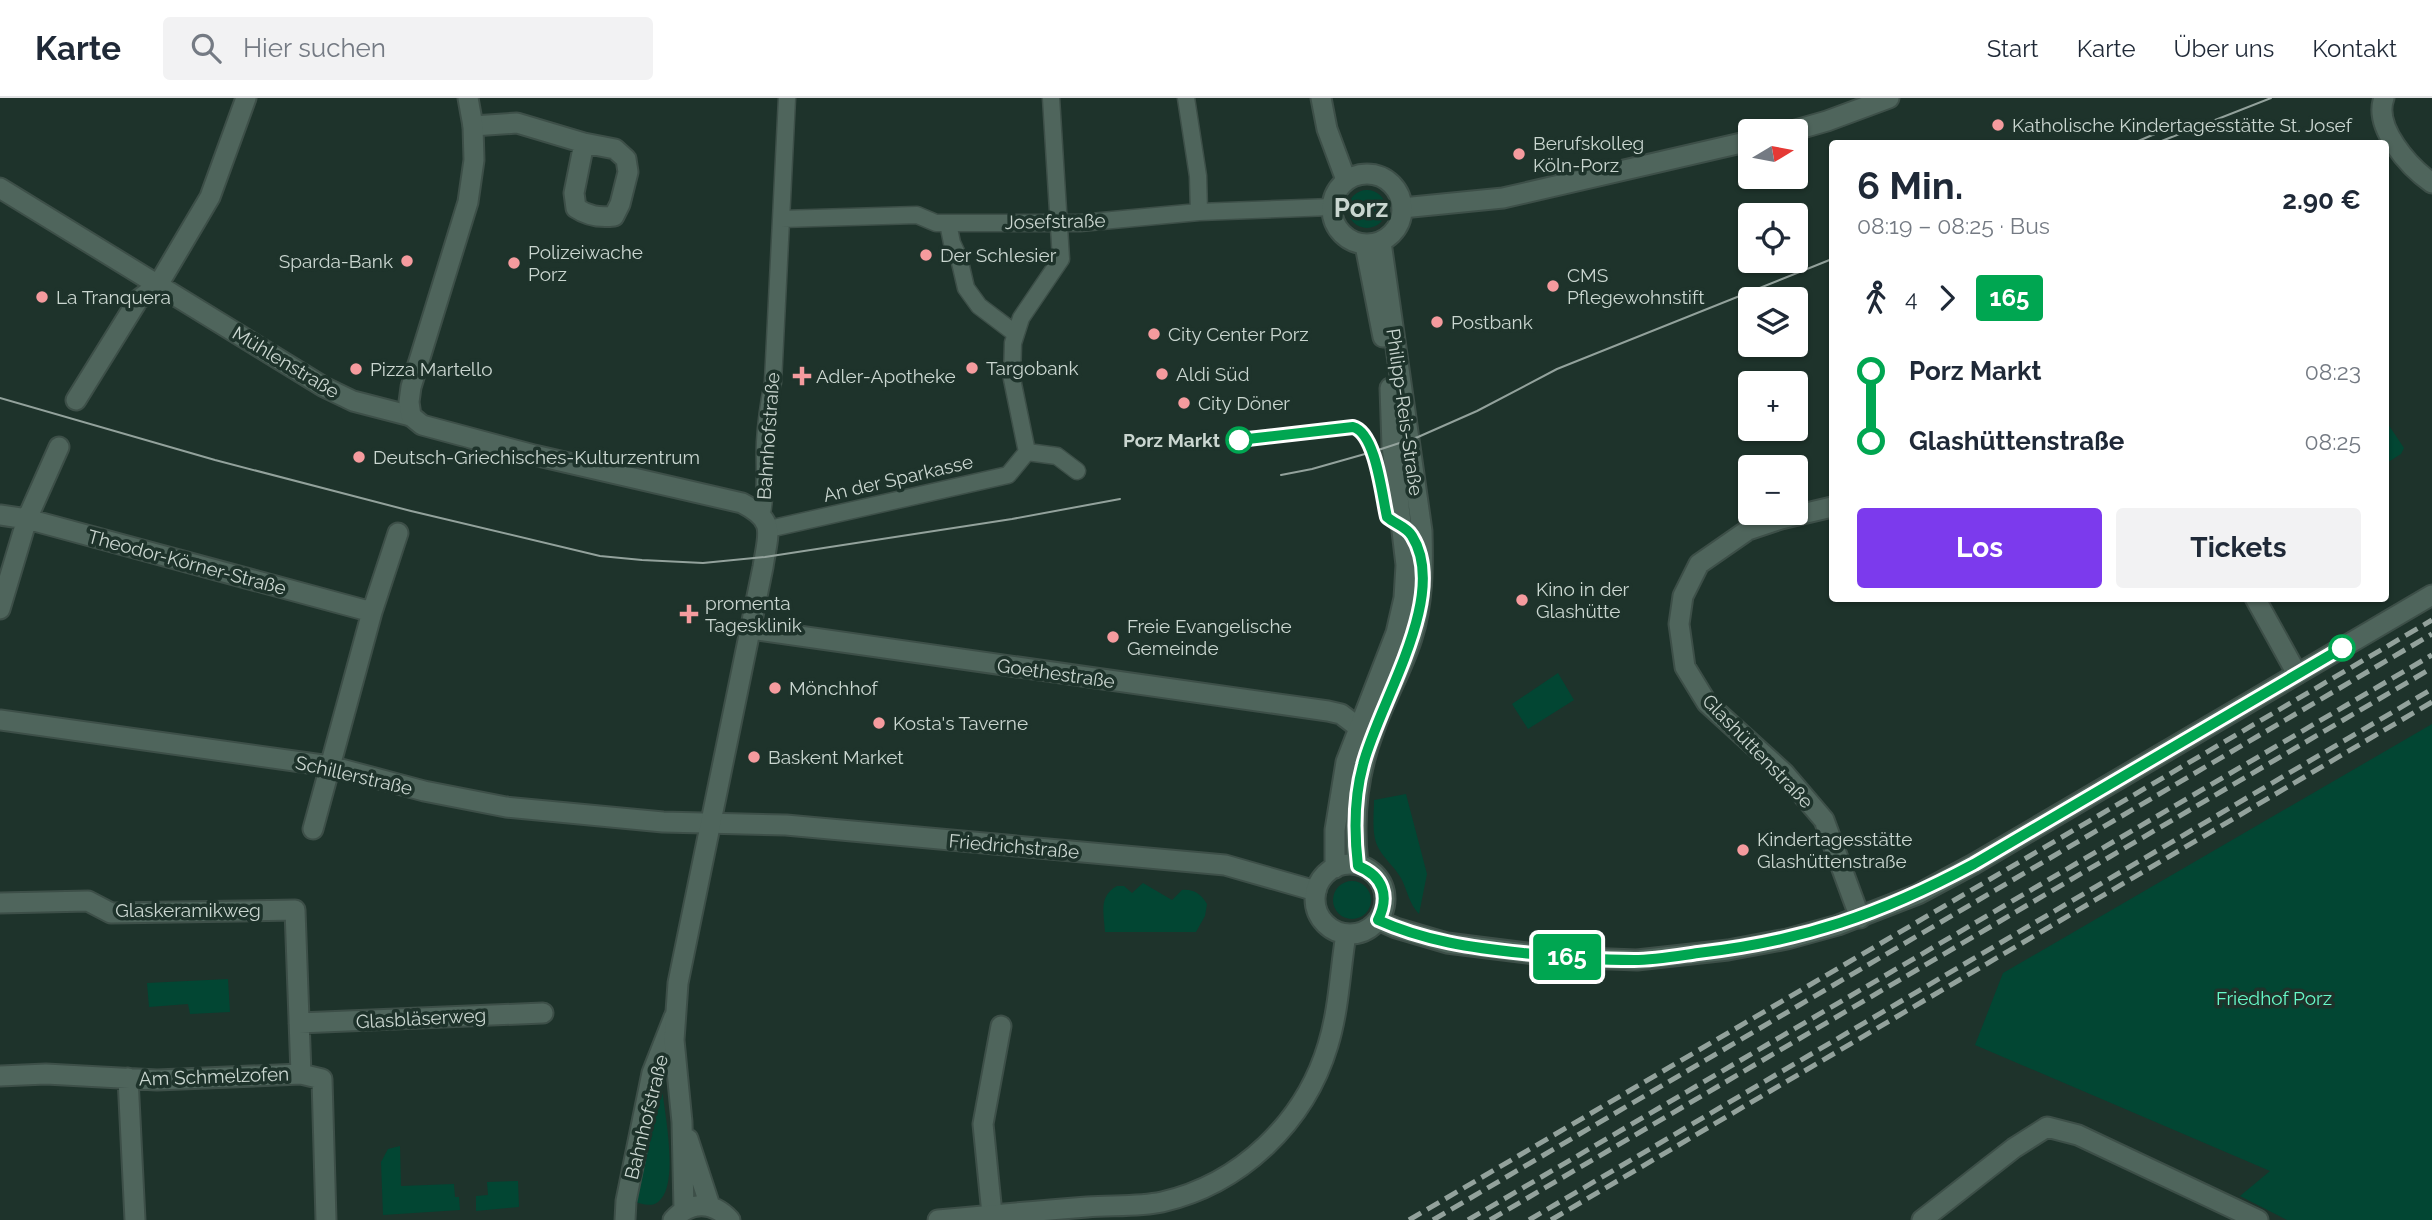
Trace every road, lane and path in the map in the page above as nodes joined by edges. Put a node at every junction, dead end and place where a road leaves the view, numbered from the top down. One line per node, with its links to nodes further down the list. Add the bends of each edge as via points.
1 (246, 98): 23 (street, via 210,197)
2 (468, 98): 9 (street)
3 (787, 98): 19 (street, Bahnhofstraße)
4 (1051, 98): 21 (street)
5 (1186, 98): 18 (street)
6 (1321, 98): 13 (street)
7 (1889, 98): 10 (street)
8 (2384, 98): 14 (street, via 2384,125 2398,149)
9 (473, 126): 11 (street, via 517,123); 26 (street, via 468,202 411,387)
10 (1808, 126)
11 (584, 143)
12 (1738, 144): 17 (street, via 1503,198)
13 (1346, 180): 16 (street); 17 (street, via 1370,174 1383,177 1400,196)
14 (2432, 183)
15 (0, 188): 23 (street, Mühlenstraße)
16 (1332, 207): 18 (street, Josefstraße); 22 (street, via 1334,223 1343,236 1357,243)
17 (1402, 208): 22 (street, via 1393,234)
18 (1199, 212): 21 (street, Josefstraße)
19 (780, 219): 20 (street, Josefstraße, via 917,215); 33 (street, Bahnhofstraße, via 773,382 765,443)
20 (948, 223): 21 (street, Josefstraße); 24 (street, via 966,288 979,306)
21 (1060, 223): 24 (street, via 1061,259 1021,318)
22 (1373, 243): 42 (street, Philipp-Reis-Straße, via 1406,565 1396,633); 46 (street, Philipp-Reis-Straße, via 1422,531 1423,565 1412,638 1363,765 1355,829)
23 (158, 285): 25 (street, via 138,300); 26 (street, Mühlenstraße, via 324,387 353,401)
24 (1016, 334): 28 (street, via 1012,379)
25 (76, 400)
26 (411, 415): 33 (street, Mühlenstraße, via 422,425 534,455 742,503)
27 (59, 447): 32 (street)
28 (1027, 452): 29 (street, via 1058,456); 33 (street, An der Sparkasse, via 1008,475)
29 (1077, 471)
30 (1829, 508): 50 (street, Glashüttenstraße, via 1748,530 1699,564 1682,596 1679,625 1685,667 1707,703 1784,773 1824,820)
31 (0, 515): 32 (street, Theodor-Körner-Straße)
32 (27, 519): 37 (street); 38 (street, Theodor-Körner-Straße)
33 (765, 521): 39 (street, Bahnhofstraße)
34 (398, 533): 38 (street)
35 (2432, 595): 40 (street)
36 (2257, 602): 40 (street)
37 (0, 609)
38 (372, 612): 43 (street)
39 (750, 629): 42 (street, Goethestraße, via 1328,711); 44 (street, Bahnhofstraße)
40 (2297, 674): 50 (street, via 1974,864)
41 (0, 720): 43 (street, Schillerstraße)
42 (1358, 727): 47 (street, Philipp-Reis-Straße, via 1340,791)
43 (330, 766): 44 (street, Schillerstraße, via 506,807); 45 (street)
44 (709, 824): 48 (street, Friedrichstraße, via 786,825 1226,865); 54 (street, Bahnhofstraße)
45 (313, 829)
46 (1358, 866): 47 (street); 51 (street, via 1383,887 1385,898)
47 (1335, 868): 48 (street)
48 (1316, 891): 52 (street, via 1316,908 1324,923)
49 (0, 903): 55 (street, Glaskeramikweg, via 88,901 111,914 295,910)
50 (1860, 918): 51 (street, via 1787,939 1637,960 1558,957 1459,944)
51 (1378, 920): 52 (street, via 1364,932)
52 (1346, 934): 63 (street, via 1336,1015 1314,1081 1296,1114 1240,1167 1160,1202)
53 (543, 1013): 55 (street, Glasbläserweg)
54 (674, 1016): 60 (street, Bahnhofstraße); 67 (street, Bahnhofstraße, via 652,1073)
55 (299, 1023): 57 (street)
56 (1000, 1026): 63 (street, via 983,1124)
57 (301, 1074): 59 (street, Am Schmelzofen); 66 (street, via 322,1079)
58 (0, 1076): 59 (street, Am Schmelzofen)
59 (128, 1078): 65 (street, Am Schmelzofen)
60 (682, 1122): 62 (street, Bahnhofstraße); 64 (street, Bahnhofstraße)
61 (2229, 1205): 70 (street, via 2078,1135 2047,1127); 71 (street); 72 (street)
62 (709, 1206): 64 (street, via 696,1205); 68 (street)
63 (992, 1214): 69 (street)
64 (679, 1215)
65 (135, 1220)
66 (326, 1220)
67 (625, 1220)
68 (730, 1220)
69 (938, 1220)
70 (1922, 1220)
71 (2216, 1220)
72 (2258, 1220)

